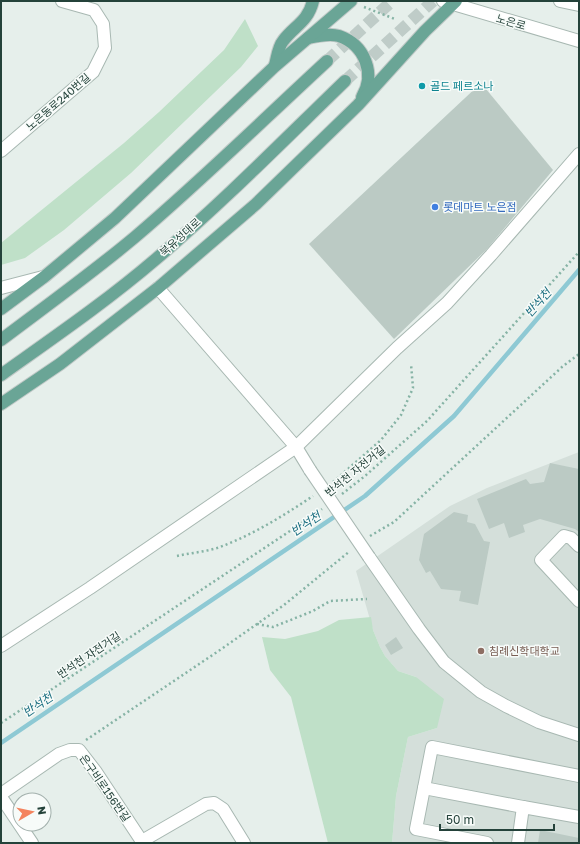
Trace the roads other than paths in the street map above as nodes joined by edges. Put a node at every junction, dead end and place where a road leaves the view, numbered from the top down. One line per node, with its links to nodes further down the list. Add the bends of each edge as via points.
1 (62, 1): 13 (street, 노은동로240번길, via 94,10 103,24 105,48 93,72)
2 (313, 1): 10 (main road, via 311,11 282,42)
3 (351, 1): 7 (main road)
4 (560, 1): 6 (street)
5 (450, 2): 8 (street, 노은로); 12 (main road)
6 (579, 5)
7 (306, 39): 10 (main road); 12 (main road, via 323,35 338,36 351,42 362,52 368,66 368,79 365,93)
8 (579, 42)
9 (327, 61): 19 (main road, via 135,237)
10 (274, 66): 15 (main road, via 115,218)
11 (345, 81): 20 (main road, 북유성대로, via 155,260)
12 (358, 105): 17 (main road, via 256,204)
13 (1, 151)
14 (579, 154): 22 (street, via 447,304 397,348)
15 (44, 277): 16 (street); 18 (main road)
16 (1, 288)
17 (158, 288): 21 (main road, via 60,364); 22 (street)
18 (1, 309)
19 (1, 340)
20 (1, 376)
21 (1, 404)
22 (296, 447): 25 (street); 26 (street, bridge, via 369,557 444,662 481,692 539,722)
23 (579, 546): 24 (street, via 571,538 564,536 541,560)
24 (579, 601)
25 (1, 646)
26 (579, 735)
27 (579, 776): 28 (street, via 432,747)
28 (424, 788): 30 (street); 35 (street, via 416,829)
29 (1, 795): 32 (street, 은구비로156번길, via 59,754 79,750); 33 (street, 은구비로156번길)
30 (523, 807): 31 (street); 36 (street)
31 (579, 817)
32 (142, 842): 34 (street, 은구비로156번길, via 206,804 214,802 223,810)
33 (32, 843)
34 (244, 843)
35 (487, 843)
36 (518, 843)

